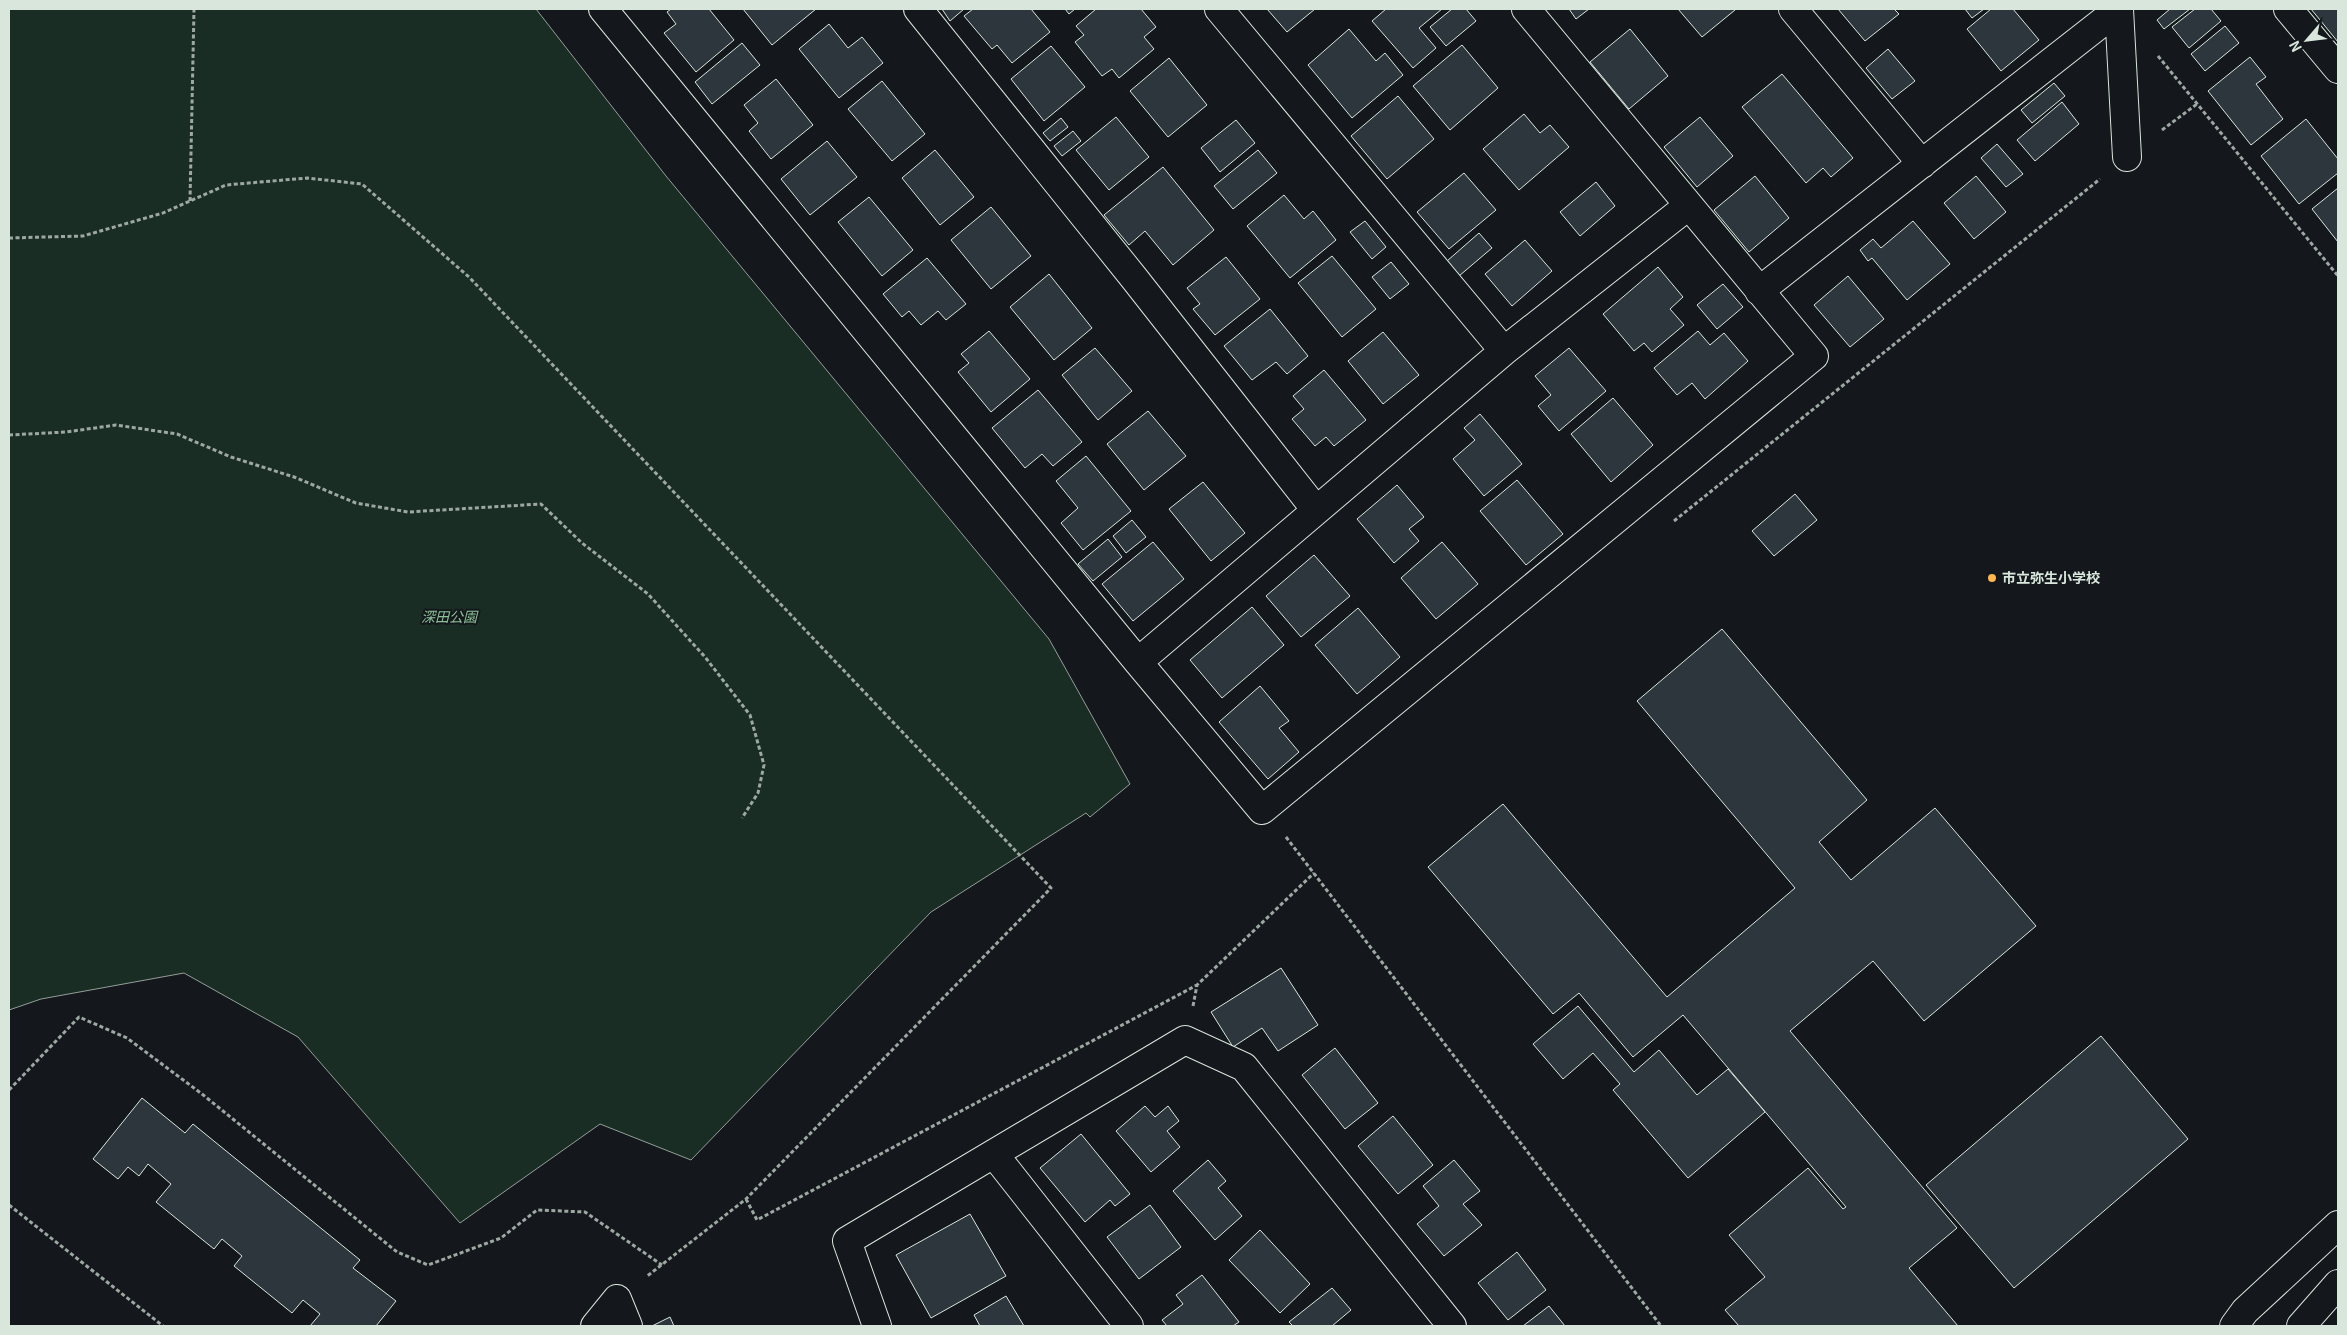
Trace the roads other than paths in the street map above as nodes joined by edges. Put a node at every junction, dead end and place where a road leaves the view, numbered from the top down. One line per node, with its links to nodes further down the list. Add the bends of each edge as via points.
1 (603, 9): 14 (street)
2 (918, 9): 13 (street)
3 (1219, 9): 12 (street)
4 (1526, 9): 10 (street)
5 (1793, 9): 9 (street)
6 (2288, 9): 7 (street)
7 (2338, 70)
8 (2127, 157): 9 (street, via 2119,9)
9 (1922, 164): 11 (street)
10 (1688, 206): 11 (street); 12 (street)
11 (1759, 290): 14 (street, via 1814,356 1262,810)
12 (1504, 351): 13 (street)
13 (1316, 510): 14 (street)
14 (1138, 662)
15 (994, 1154): 20 (street, via 847,1241); 21 (street); 22 (street, via 1185,1040 1244,1067)
16 (2338, 1225): 23 (street, via 2245,1311)
17 (2338, 1284): 24 (street)
18 (595, 1326): 19 (street, via 618,1299)
19 (628, 1326)
20 (877, 1326)
21 (1130, 1326)
22 (1452, 1326)
23 (2234, 1326)
24 (2301, 1326)

